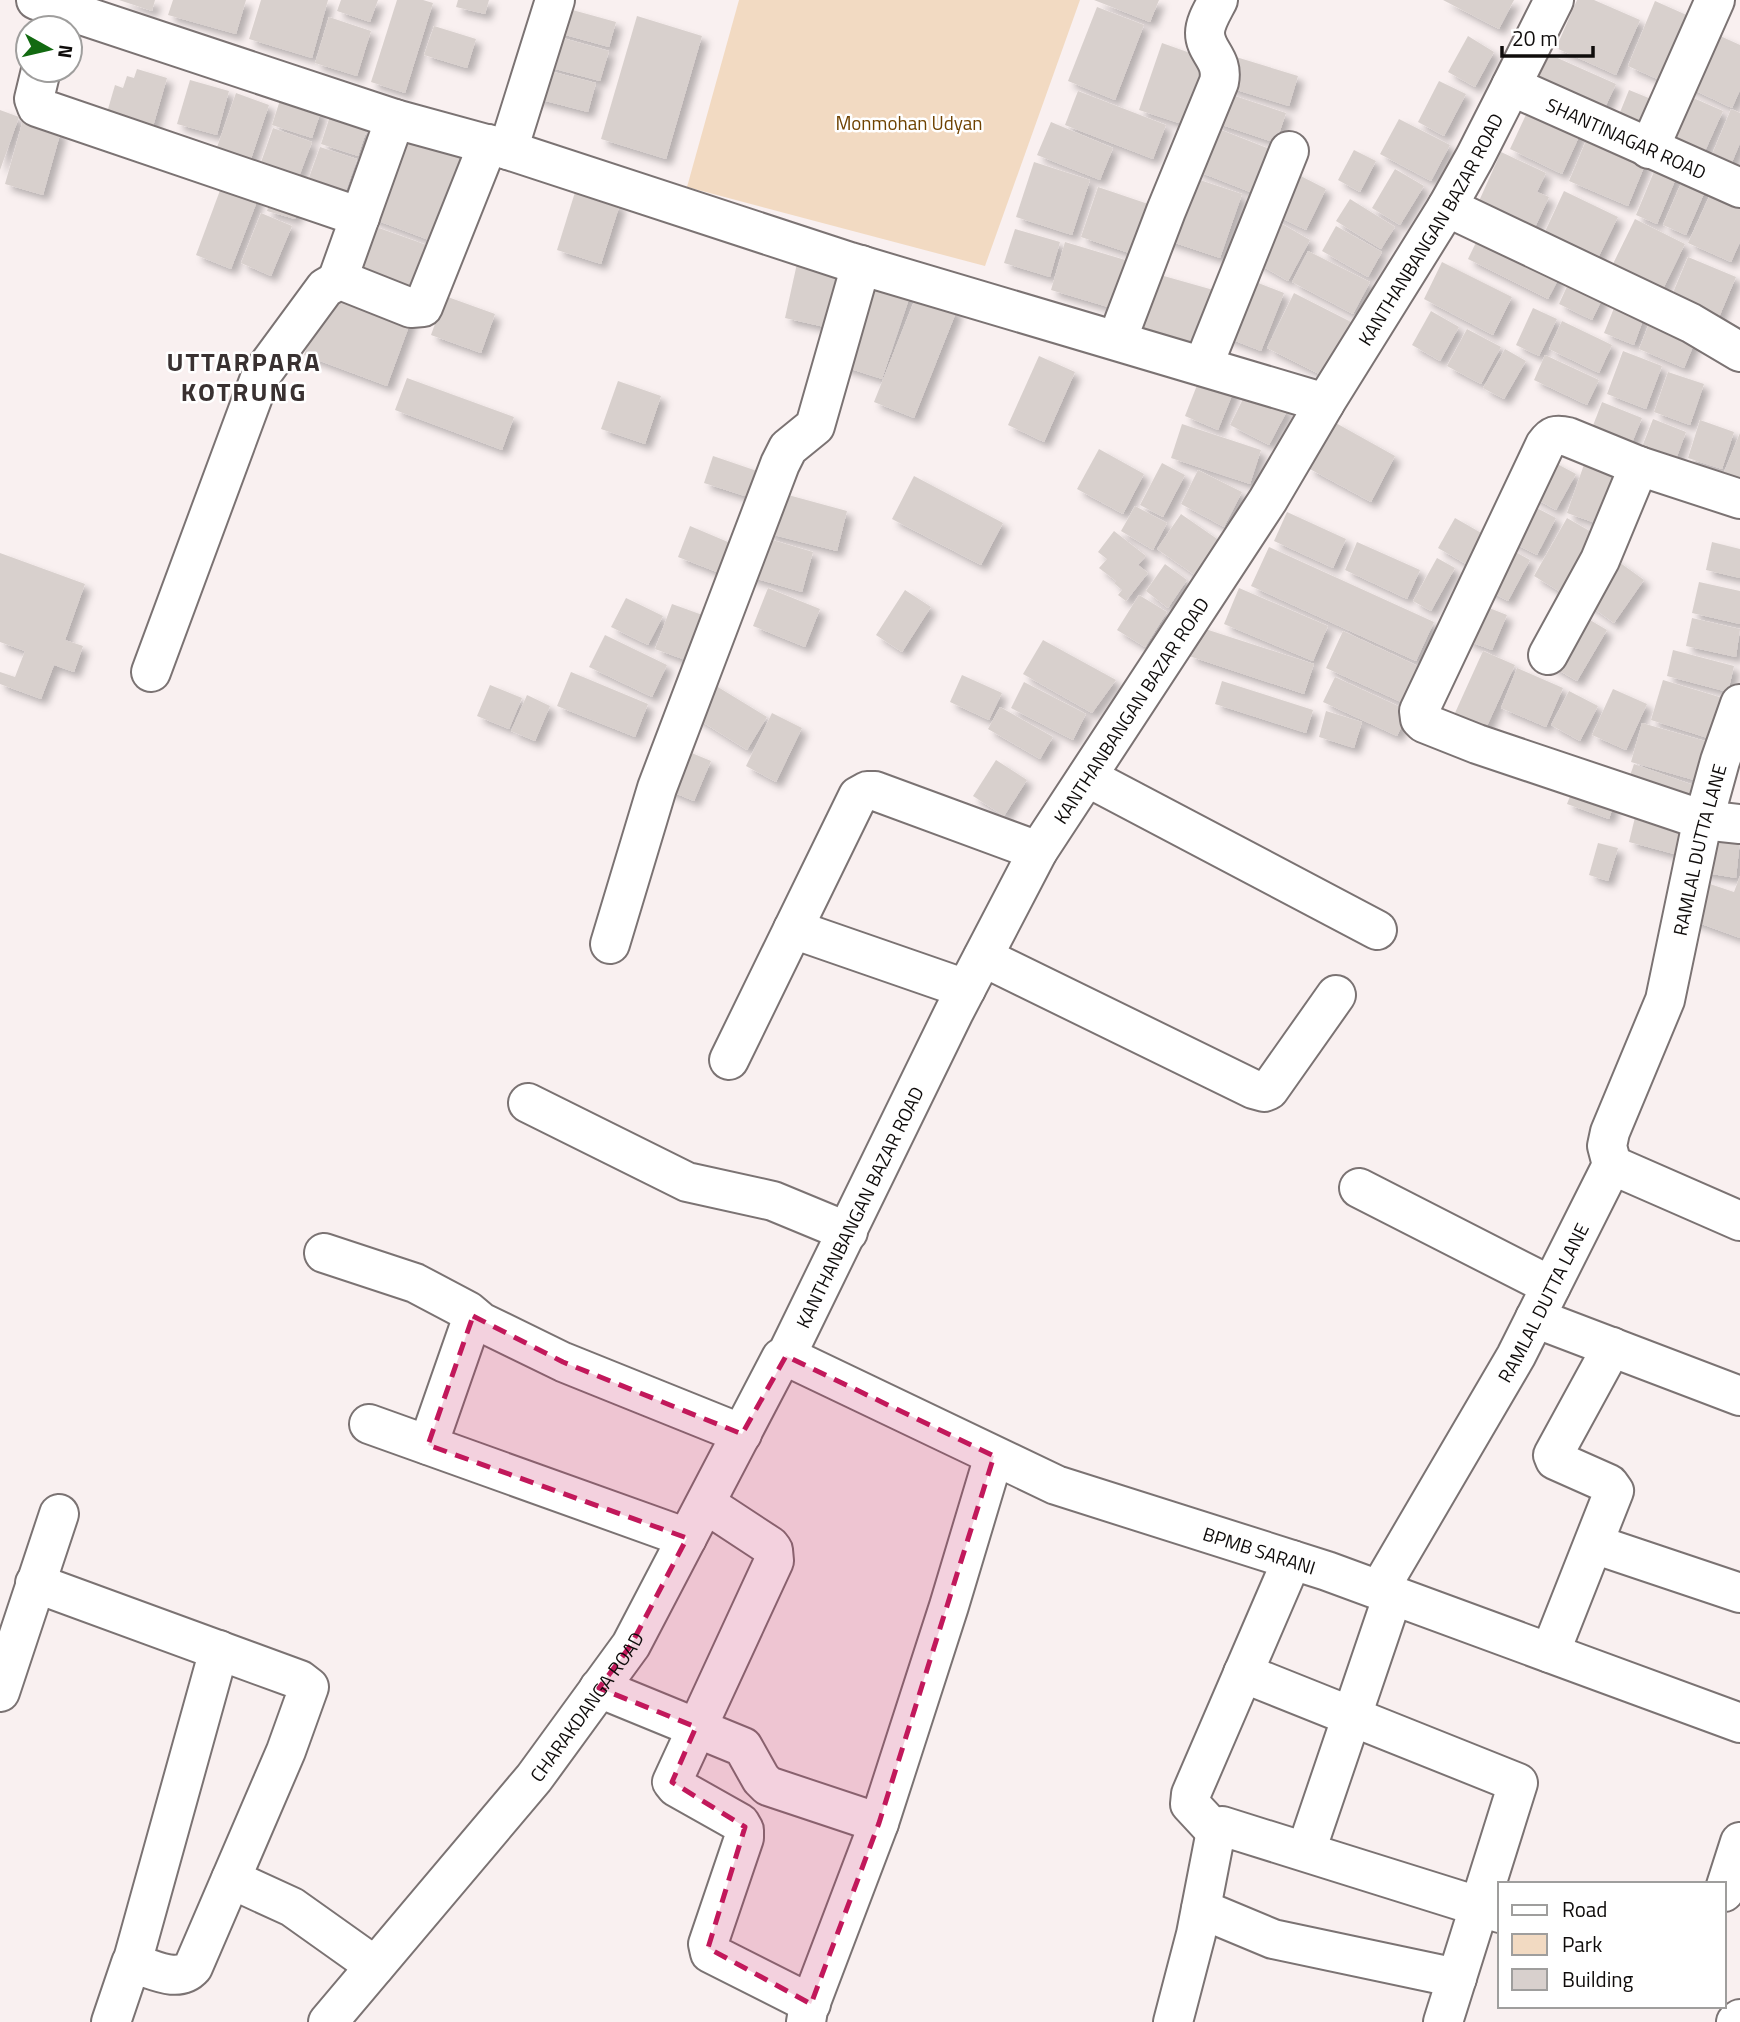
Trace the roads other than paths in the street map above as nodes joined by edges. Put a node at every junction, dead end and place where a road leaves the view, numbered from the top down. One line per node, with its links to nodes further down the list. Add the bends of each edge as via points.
1 (555, 0): 9 (street)
2 (1217, 0): 17 (street, via 1205,33 1220,70 1219,82)
3 (1554, 0): 7 (street, KANTHANBANGAN BAZAR ROAD)
4 (1715, 0): 10 (street)
5 (49, 12): 8 (street)
6 (38, 84): 14 (street, via 37,107)
7 (1513, 85): 10 (street, SHANTINAGAR ROAD); 13 (street, KANTHANBANGAN BAZAR ROAD)
8 (395, 119): 9 (street); 14 (street)
9 (498, 147): 15 (street); 16 (street, via 423,307 411,308)
10 (1649, 149): 12 (street, SHANTINAGAR ROAD)
11 (1289, 150): 19 (street)
12 (1740, 188)
13 (1447, 207): 18 (street, via 1691,323); 20 (street, KANTHANBANGAN BAZAR ROAD)
14 (360, 217): 16 (street)
15 (861, 265): 17 (street); 31 (street, via 815,426 788,448 780,464 657,788)
16 (337, 281): 24 (street, via 325,288 261,375)
17 (1117, 340): 19 (street)
18 (1740, 352)
19 (1203, 366): 20 (street)
20 (1325, 402): 26 (street, KANTHANBANGAN BAZAR ROAD, via 1268,500)
21 (1639, 467): 22 (street); 23 (street, via 1600,559); 27 (street, via 1568,437 1551,436 1419,712 1420,719 1477,744)
22 (1740, 499)
23 (1548, 655)
24 (151, 672)
25 (1740, 705): 27 (street, RAMLAL DUTTA LANE, via 1720,761)
26 (1087, 777): 28 (street, KANTHANBANGAN BAZAR ROAD); 30 (street)
27 (1722, 822): 36 (street, RAMLAL DUTTA LANE, via 1688,881 1665,1000 1610,1132 1607,1146)
28 (1038, 851): 29 (street, via 867,791 858,796); 32 (street, KANTHANBANGAN BAZAR ROAD)
29 (793, 929): 32 (street); 34 (street)
30 (1377, 930)
31 (610, 944)
32 (974, 973): 33 (street, via 1264,1092); 39 (street, KANTHANBANGAN BAZAR ROAD)
33 (1336, 995)
34 (729, 1060)
35 (528, 1103): 39 (street, via 687,1182 774,1201)
36 (1612, 1165): 38 (street); 41 (street, RAMLAL DUTTA LANE)
37 (1359, 1188): 41 (street)
38 (1737, 1210)
39 (848, 1232): 44 (street, KANTHANBANGAN BAZAR ROAD)
40 (324, 1253): 42 (street, via 415,1283)
41 (1543, 1302): 43 (street); 56 (street, RAMLAL DUTTA LANE)
42 (473, 1316): 47 (street, via 563,1363); 48 (street)
43 (1612, 1347): 45 (street); 53 (street, via 1553,1455 1612,1487 1613,1496)
44 (787, 1356): 47 (street, CHARAKDANGA ROAD, via 781,1358); 49 (street, BPMB SARANI)
45 (1740, 1396)
46 (369, 1424): 48 (street)
47 (742, 1434): 50 (street, CHARAKDANGA ROAD)
48 (428, 1445): 52 (street)
49 (994, 1456): 54 (street, BPMB SARANI, via 1056,1485); 66 (street)
50 (705, 1504): 52 (street, CHARAKDANGA ROAD); 65 (street, via 770,1546 774,1561)
51 (59, 1514): 55 (street)
52 (687, 1538): 61 (street, CHARAKDANGA ROAD, via 631,1644)
53 (1594, 1544): 57 (street); 59 (street)
54 (1293, 1560): 56 (street, BPMB SARANI); 60 (street)
55 (35, 1583): 58 (street); 62 (street)
56 (1386, 1592): 59 (street, BPMB SARANI); 63 (street, RAMLAL DUTTA LANE)
57 (1740, 1593)
58 (219, 1650): 70 (street, via 309,1687); 74 (street)
59 (1550, 1653): 64 (street, BPMB SARANI)
60 (1243, 1673): 63 (street); 67 (street, via 1191,1794 1190,1804)
61 (599, 1688): 65 (street); 75 (street, CHARAKDANGA ROAD, via 534,1778)
62 (0, 1692)
63 (1351, 1717): 69 (street, RAMLAL DUTTA LANE); 73 (street, via 1517,1781)
64 (1740, 1723)
65 (696, 1727): 66 (street, via 743,1747 768,1786); 77 (street, via 672,1782 740,1824 744,1834 708,1948)
66 (879, 1823): 77 (street)
67 (1216, 1832): 69 (street, via 1227,1827); 72 (street)
68 (1740, 1842): 71 (street)
69 (1306, 1851): 73 (street)
70 (231, 1879): 74 (street, via 193,1967 186,1973 178,1976); 75 (street, via 292,1907)
71 (1726, 1886)
72 (1201, 1909): 76 (street, via 1273,1939); 80 (street)
73 (1490, 1909): 76 (street)
74 (132, 1963): 78 (street)
75 (375, 1966): 79 (street, CHARAKDANGA ROAD)
76 (1457, 1979): 81 (street)
77 (808, 2013)
78 (111, 2022)
79 (328, 2022)
80 (1173, 2022)
81 (1443, 2022)

